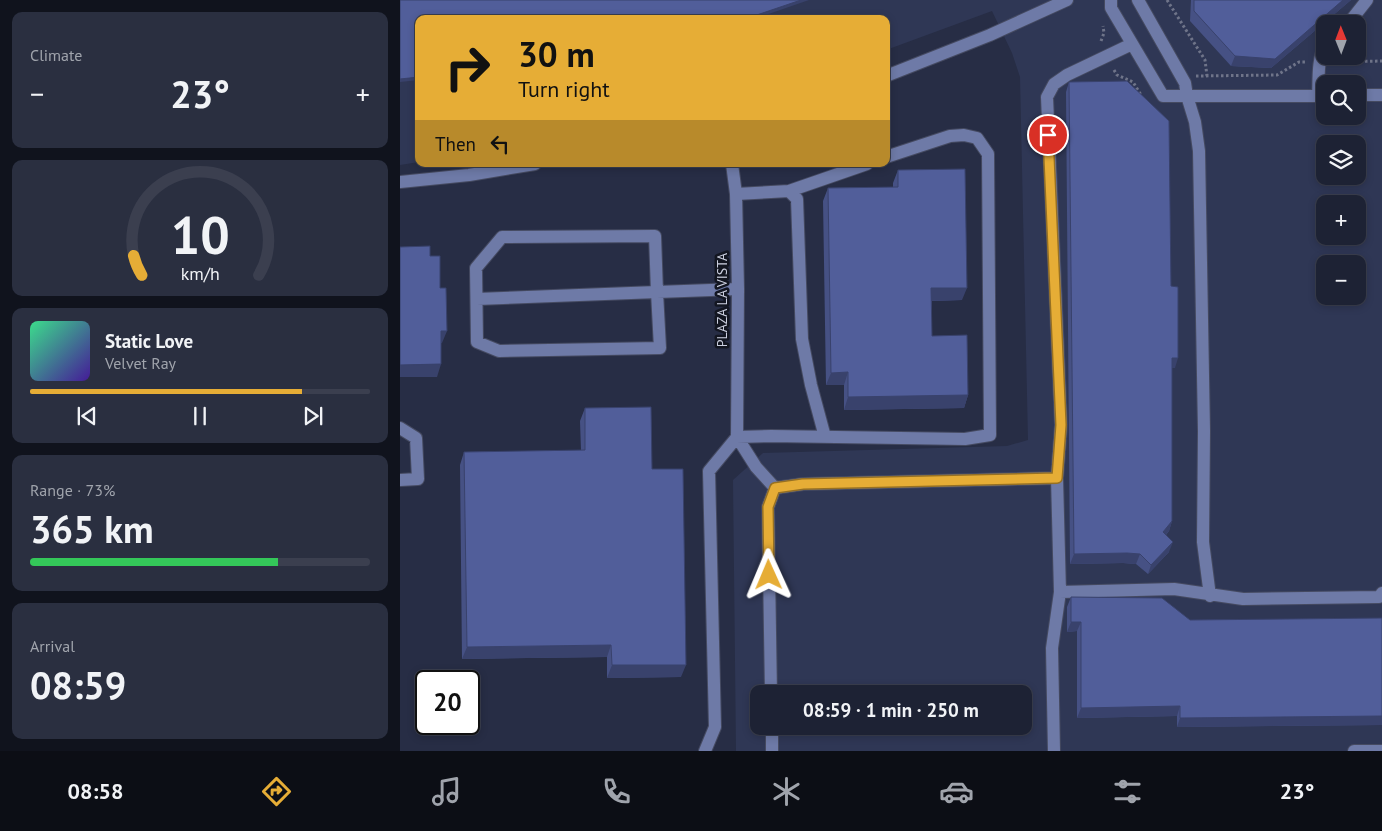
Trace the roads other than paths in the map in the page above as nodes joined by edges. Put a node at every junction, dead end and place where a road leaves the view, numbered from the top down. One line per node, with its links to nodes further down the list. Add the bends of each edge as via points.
1 (1067, 0): 7 (street)
2 (1111, 0): 6 (street, via 1111,8)
3 (1138, 0): 10 (street, via 1185,82)
4 (1367, 0): 5 (street)
5 (1355, 15)
6 (1132, 44): 10 (street, via 1163,96); 25 (street, via 1067,75 1054,84 1047,96 1061,425)
7 (890, 74)
8 (1366, 95): 9 (street)
9 (1382, 95)
10 (1187, 96): 11 (street); 30 (street, via 1199,152 1203,542)
11 (1316, 96)
12 (890, 156): 24 (street, via 950,136 964,135 977,138 988,154 990,435 965,439)
13 (517, 167): 16 (street)
14 (732, 167): 18 (street, PLAZA LA VISTA)
15 (858, 167): 17 (street)
16 (400, 182)
17 (789, 191): 18 (street); 24 (street, via 797,199 802,339)
18 (736, 194): 19 (street, PLAZA LA VISTA)
19 (738, 289): 20 (street); 23 (street, PLAZA LA VISTA)
20 (658, 292): 21 (street); 21 (street, via 655,236 502,237 476,268); 21 (street, via 660,348 499,351 477,342)
21 (476, 299)
22 (400, 428): 26 (street, via 416,438 418,479)
23 (736, 437): 24 (street); 27 (street); 33 (street, via 709,471 715,727)
24 (824, 437)
25 (1057, 478): 27 (street, via 803,484); 28 (street)
26 (400, 480)
27 (775, 488): 31 (street, via 768,507)
28 (1060, 592): 30 (street, via 1174,589); 35 (street, via 1052,648)
29 (1382, 594): 30 (street, via 1379,597 1243,599)
30 (1210, 596)
31 (770, 685)
32 (772, 735): 34 (street)
33 (705, 751)
34 (772, 751)
35 (1054, 751)
36 (1354, 751): 37 (street)
37 (1382, 751)

